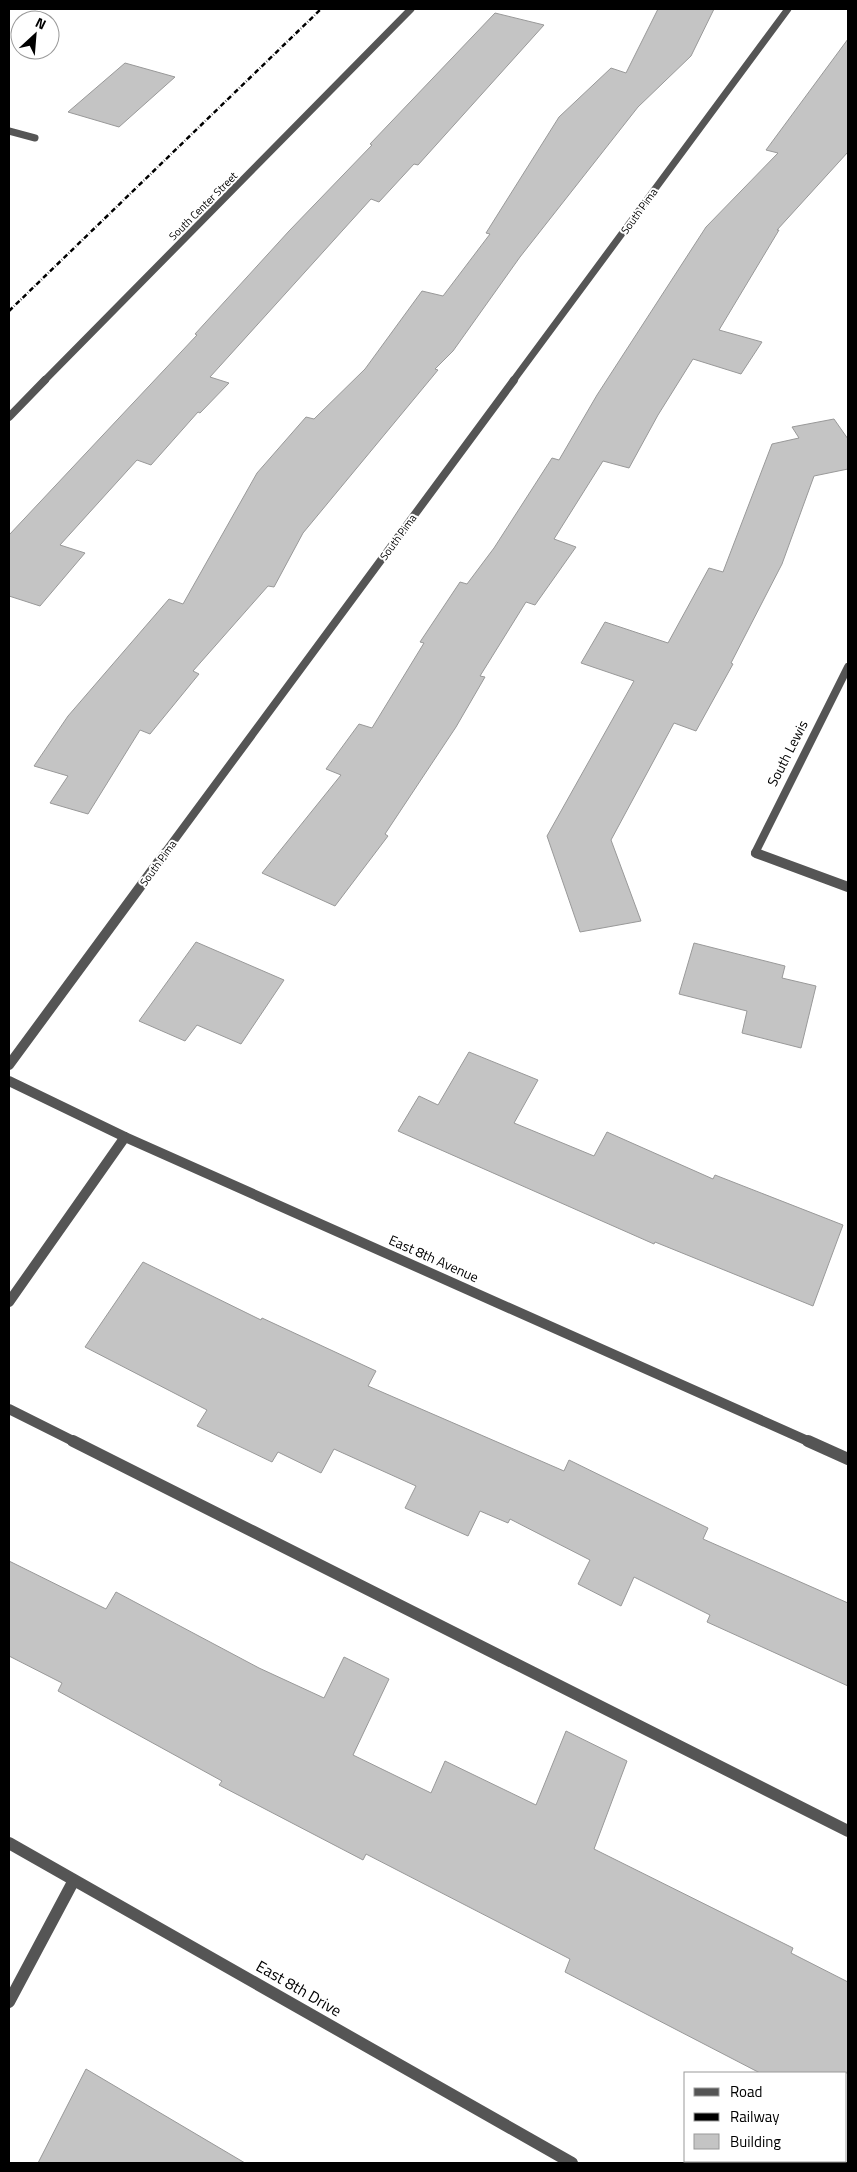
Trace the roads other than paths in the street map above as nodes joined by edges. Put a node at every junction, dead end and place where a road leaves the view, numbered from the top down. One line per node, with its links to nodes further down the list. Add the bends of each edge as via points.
1 (411, 9): 5 (street, South Center Street)
2 (788, 9): 8 (street, South Pima)
3 (9, 131): 4 (street)
4 (35, 138)
5 (9, 417)
6 (848, 667): 7 (street, South Lewis, via 754,854)
7 (848, 887)
8 (9, 1065)
9 (9, 1081): 10 (street, East 8th Avenue)
10 (125, 1137): 11 (street); 13 (street, East 8th Avenue)
11 (9, 1302)
12 (9, 1409): 14 (street)
13 (848, 1459)
14 (848, 1831)
15 (9, 1843): 16 (street, East 8th Drive)
16 (74, 1880): 17 (street); 18 (street, East 8th Drive)
17 (9, 2002)
18 (572, 2163)

